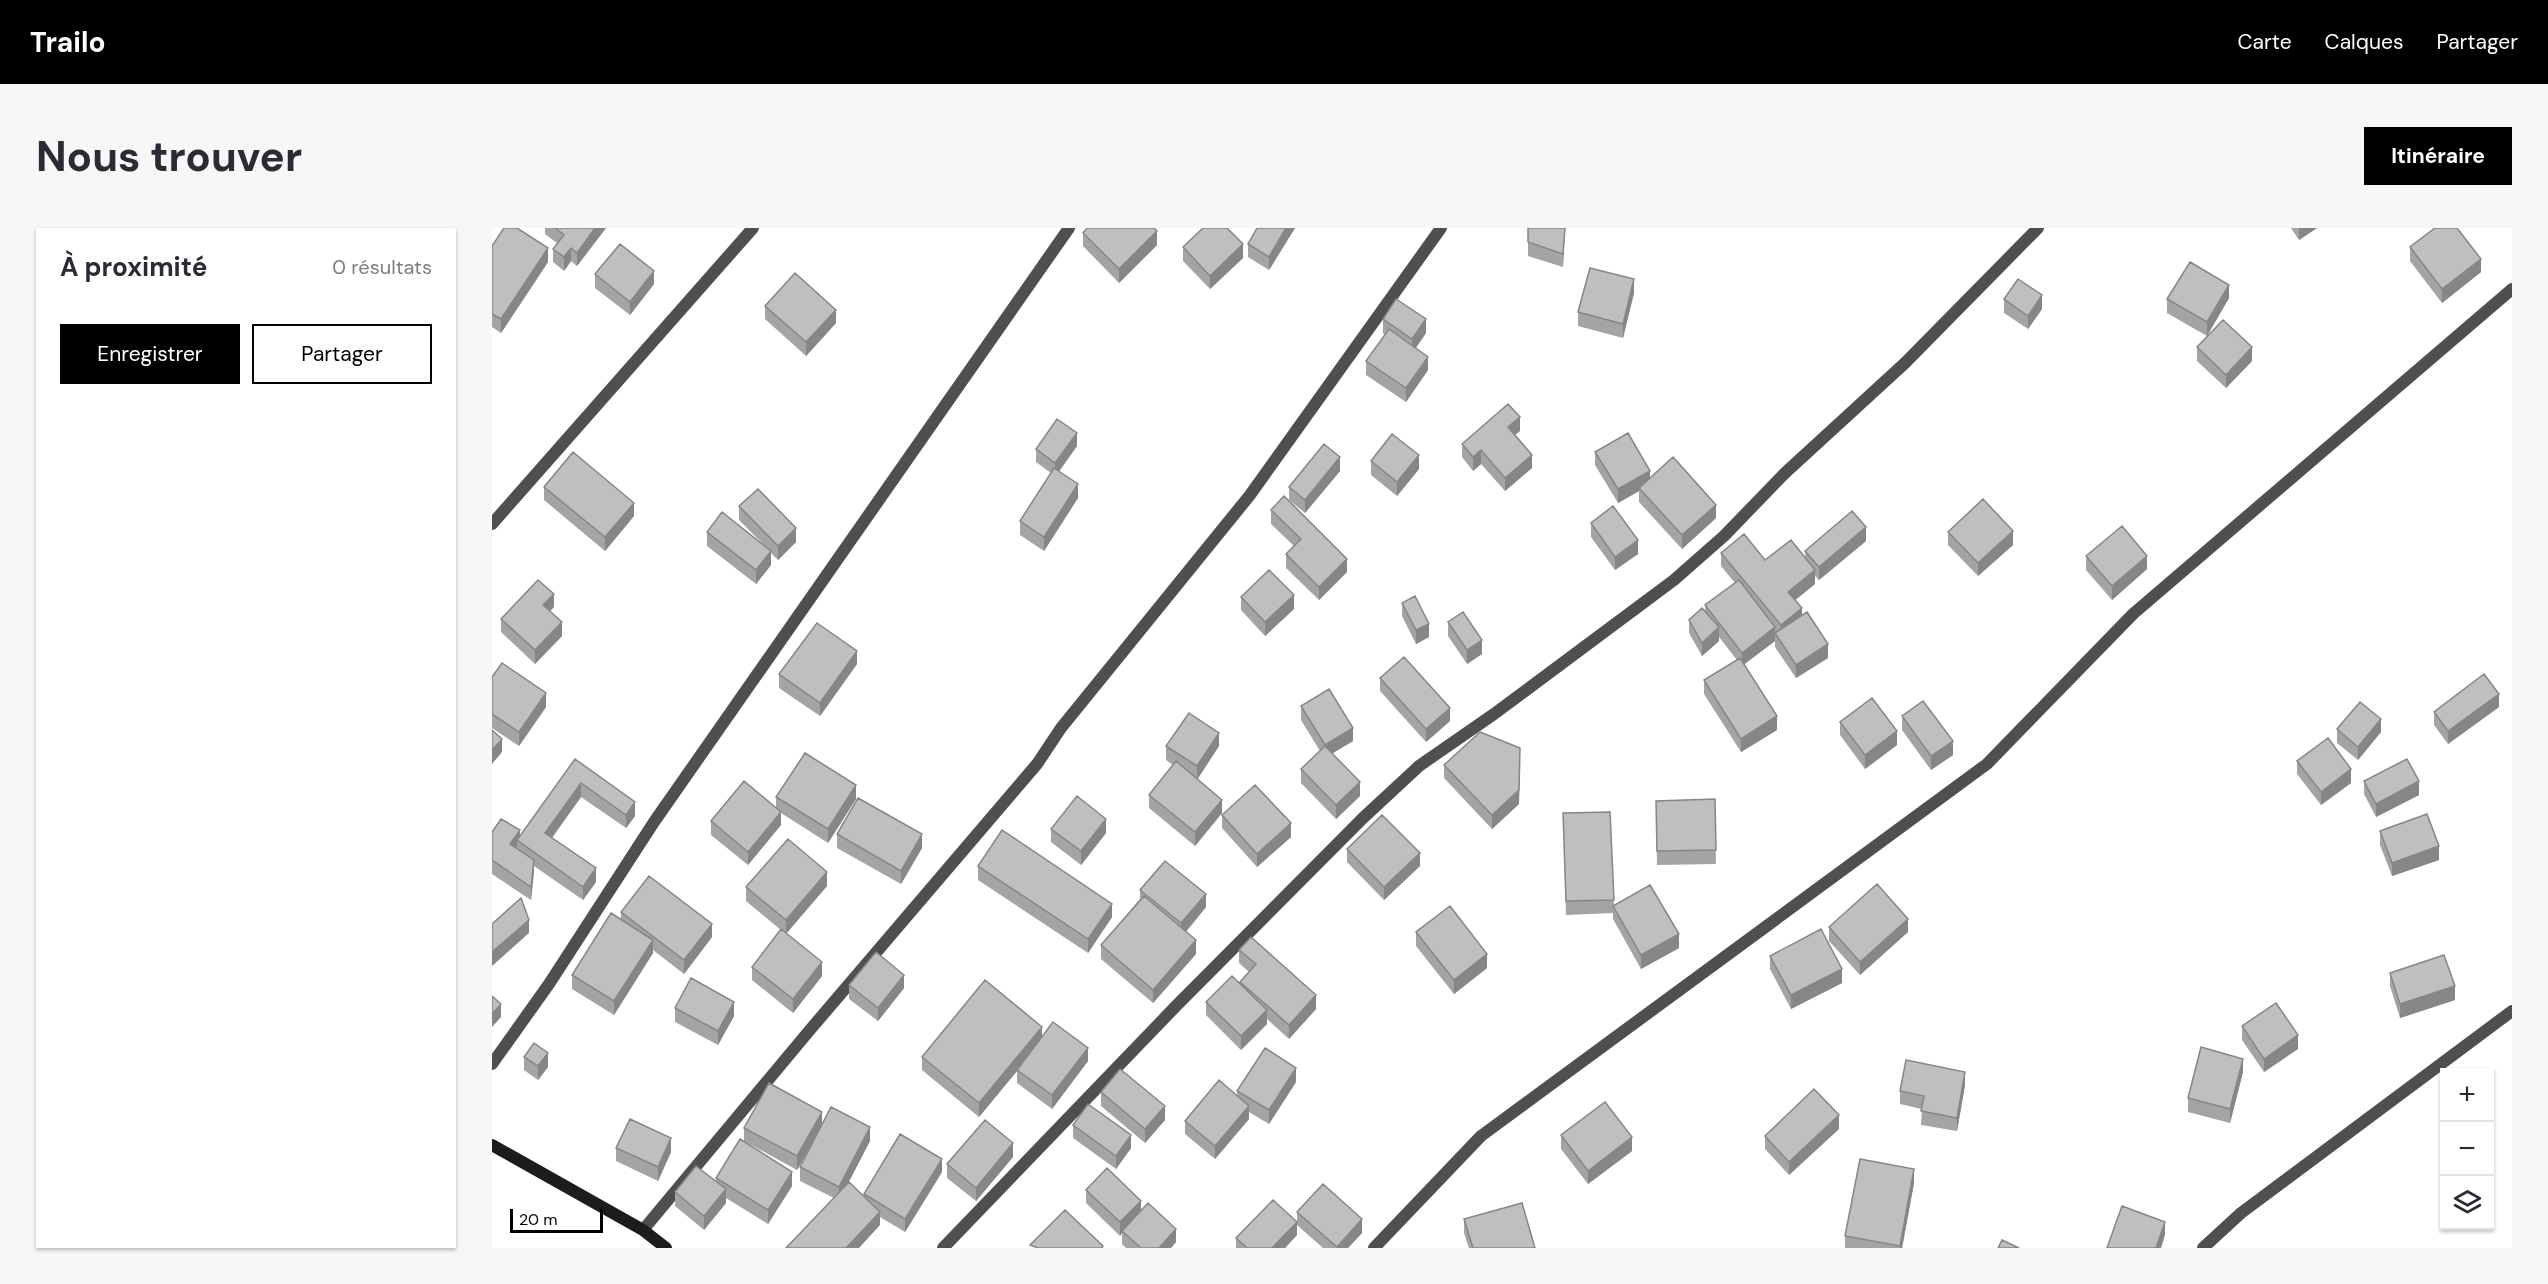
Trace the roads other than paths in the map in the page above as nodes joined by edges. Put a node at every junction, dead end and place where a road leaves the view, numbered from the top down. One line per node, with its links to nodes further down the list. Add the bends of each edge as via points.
1 (753, 228): 6 (street)
2 (1069, 228): 8 (street, via 654,822)
3 (1441, 228): 10 (street, via 1250,495 1061,728 1037,764)
4 (2038, 228): 12 (street, via 1905,363 1674,580 1419,766 1379,803)
5 (2512, 289): 13 (street, via 2133,614 1987,764 1481,1136)
6 (492, 524)
7 (2512, 1011): 14 (street, via 2241,1213)
8 (492, 1064)
9 (492, 1145): 10 (main road)
10 (643, 1230): 11 (main road)
11 (666, 1248)
12 (943, 1248)
13 (1374, 1248)
14 (2203, 1248)

